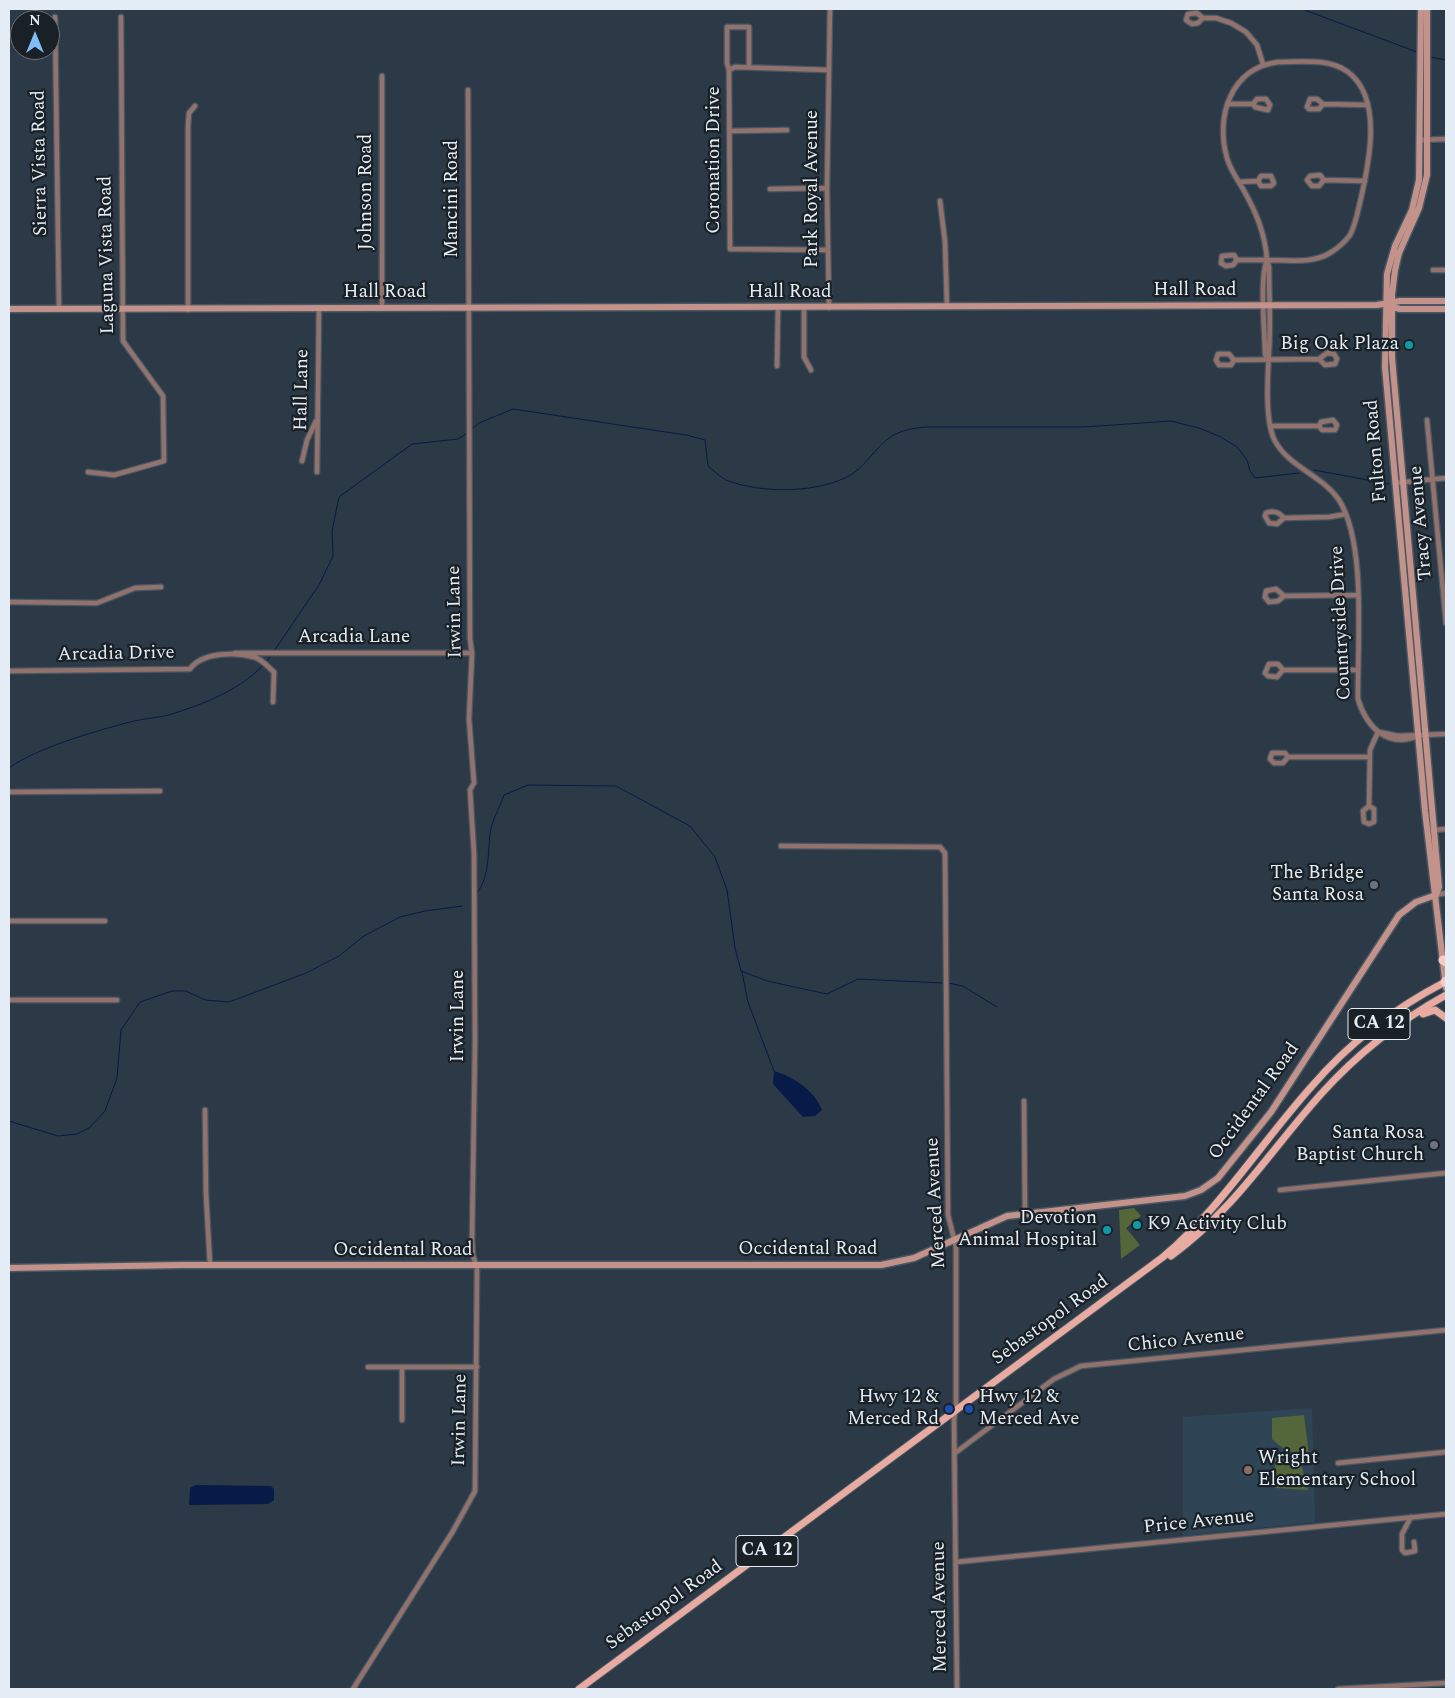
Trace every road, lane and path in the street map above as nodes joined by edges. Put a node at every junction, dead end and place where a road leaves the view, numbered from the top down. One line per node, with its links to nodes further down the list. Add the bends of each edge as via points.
1 (830, 9): 11 (street, Park Royal Avenue)
2 (1421, 9): 6 (street, Fulton Road)
3 (1428, 9): 6 (street, Fulton Road)
4 (121, 18): 48 (street, Laguna Vista Road)
5 (1203, 18): 8 (street, via 1224,20 1246,32 1257,45)
6 (1424, 41): 22 (street, Fulton Road)
7 (56, 60): 45 (street, Sierra Vista Road)
8 (1263, 64): 14 (street, Countryside Drive, via 1240,79); 17 (street, via 1323,62 1341,68 1355,78)
9 (749, 68): 10 (street); 10 (street, Coronation Drive, via 749,27 726,27); 11 (street)
10 (729, 70): 20 (street, Coronation Drive)
11 (828, 70): 27 (street, Park Royal Avenue)
12 (382, 76): 38 (street, Johnson Road)
13 (468, 90): 46 (street, Mancini Road)
14 (1228, 104): 15 (street); 26 (street, Countryside Drive, via 1224,149)
15 (1253, 104)
16 (1323, 104): 17 (street)
17 (1368, 104): 25 (street, via 1370,147)
18 (195, 106): 49 (street, via 189,114 188,127)
19 (787, 130): 20 (street)
20 (730, 131): 30 (street, Coronation Drive, via 730,249)
21 (1446, 139): 22 (street)
22 (1424, 140): 36 (street, Fulton Road, via 1412,210 1390,261)
23 (1324, 180): 25 (street)
24 (1258, 181): 26 (street)
25 (1365, 181): 32 (street, via 1353,228 1337,248 1318,258)
26 (1239, 182): 32 (street, Countryside Drive, via 1260,224)
27 (827, 188): 28 (street); 30 (street, Park Royal Avenue)
28 (770, 189)
29 (940, 200): 39 (street)
30 (827, 250): 43 (street, Park Royal Avenue)
31 (1237, 260): 32 (street)
32 (1267, 260): 37 (street, Countryside Drive)
33 (1433, 270): 34 (street)
34 (1446, 270)
35 (1446, 301): 36 (street, via 1400,301)
36 (1390, 305): 37 (street, Hall Road); 47 (street); 64 (street, Fulton Road)
37 (1267, 306): 39 (street, Hall Road); 50 (street, Countryside Drive)
38 (382, 307): 40 (street, Hall Road); 46 (street, Hall Road)
39 (947, 307): 43 (street, Hall Road)
40 (319, 308): 49 (street, Hall Road); 55 (street, Hall Lane)
41 (778, 308): 42 (street, Hall Road); 46 (street, Hall Road); 53 (street)
42 (804, 308): 43 (street, Hall Road); 54 (street, via 804,357)
43 (829, 308)
44 (9, 309): 45 (street, Hall Road)
45 (59, 309): 48 (street, Hall Road)
46 (468, 309): 74 (street, Irwin Lane)
47 (1446, 309)
48 (122, 310): 49 (street, Hall Road); 60 (street, Laguna Vista Road, via 123,342 163,396 164,461 114,475)
49 (188, 310)
50 (1268, 359): 51 (street); 52 (street); 57 (street, Countryside Drive)
51 (1318, 359)
52 (1234, 360)
53 (777, 366)
54 (811, 370)
55 (318, 418): 59 (street, via 307,440); 61 (street, Hall Lane)
56 (1427, 420): 63 (street, Tracy Avenue)
57 (1270, 426): 58 (street); 65 (street, Countryside Drive, via 1275,442 1289,457 1329,487)
58 (1319, 426)
59 (302, 461)
60 (88, 472)
61 (317, 472)
62 (1446, 478): 63 (street)
63 (1434, 479): 64 (street); 67 (street, Tracy Avenue)
64 (1398, 483): 81 (street, Fulton Road)
65 (1346, 514): 66 (street); 69 (street, Countryside Drive, via 1353,537)
66 (1284, 518)
67 (1444, 583): 72 (street, Tracy Avenue)
68 (161, 588): 71 (street, via 135,588 97,603)
69 (1358, 595): 70 (street); 76 (street, Countryside Drive)
70 (1284, 596)
71 (9, 602)
72 (1446, 623)
73 (235, 653): 74 (street, Arcadia Lane)
74 (472, 653): 108 (street, Irwin Lane, via 469,719 474,783 470,790 474,853 475,1042 472,1241)
75 (1283, 670): 76 (street)
76 (1357, 670): 79 (street, Countryside Drive, via 1358,699 1363,715)
77 (9, 671): 78 (street, Arcadia Drive, via 190,669 205,657 255,657 274,672)
78 (273, 702)
79 (1378, 732): 81 (street, Countryside Drive, via 1386,738); 83 (street)
80 (1446, 734): 81 (street, Countryside Drive)
81 (1421, 736): 88 (street, Fulton Road); 91 (street, Fulton Road, via 1432,887)
82 (1288, 758): 83 (street)
83 (1370, 758): 86 (street)
84 (160, 791): 85 (street)
85 (9, 792)
86 (1369, 806)
87 (1446, 829): 88 (street)
88 (1433, 830): 91 (street, Fulton Road, via 1439,887)
89 (781, 846): 106 (street, Merced Avenue, via 940,847 945,853 948,1215)
90 (1446, 893): 91 (street, Occidental Road)
91 (1436, 895): 94 (street, Fulton Road); 105 (street, Occidental Road, via 1416,902 1399,915 1277,1104 1210,1184 1193,1194 1175,1198)
92 (9, 921): 93 (street)
93 (105, 921)
94 (1445, 961): 95 (street, Fulton Road)
95 (1446, 984): 110 (main road, Sebastopol Road / CA 12, via 1387,1017 1337,1059 1205,1217 1171,1251)
96 (1446, 995): 100 (main road, Sebastopol Road / CA 12)
97 (9, 1000): 98 (street)
98 (118, 1000)
99 (1446, 1018): 100 (main road, via 1437,1010 1426,1011)
100 (1386, 1034): 110 (main road, Sebastopol Road / CA 12, via 1324,1091 1219,1217 1175,1253)
101 (1024, 1101): 105 (street)
102 (205, 1110): 107 (street)
103 (1446, 1173): 104 (street)
104 (1280, 1190)
105 (1025, 1213): 106 (street, Occidental Road, via 1000,1218)
106 (954, 1239): 108 (street, Occidental Road, via 914,1258 882,1265); 115 (street, Merced Avenue)
107 (210, 1265): 108 (street, Occidental Road); 109 (street, Occidental Road)
108 (477, 1267): 114 (street, Irwin Lane)
109 (9, 1268)
110 (1132, 1282): 115 (main road, Sebastopol Road / CA 12)
111 (1446, 1330): 118 (street, Chico Avenue, via 1080,1366 1054,1379)
112 (368, 1367): 113 (street)
113 (402, 1367): 114 (street); 116 (street)
114 (477, 1367): 125 (street, Irwin Lane, via 474,1491 453,1531)
115 (955, 1412): 118 (street, Merced Avenue); 126 (main road, Sebastopol Road / CA 12)
116 (402, 1420)
117 (1446, 1452): 119 (street)
118 (955, 1453): 123 (street, Merced Avenue)
119 (1338, 1462)
120 (1446, 1514): 121 (street, Price Avenue)
121 (1411, 1517): 122 (street, via 1402,1534 1405,1554 1415,1551); 123 (street, Price Avenue)
122 (1414, 1542)
123 (956, 1562): 127 (street, Merced Avenue)
124 (1446, 1683): 128 (street)
125 (353, 1689)
126 (579, 1689)
127 (957, 1689)
128 (1338, 1689)

